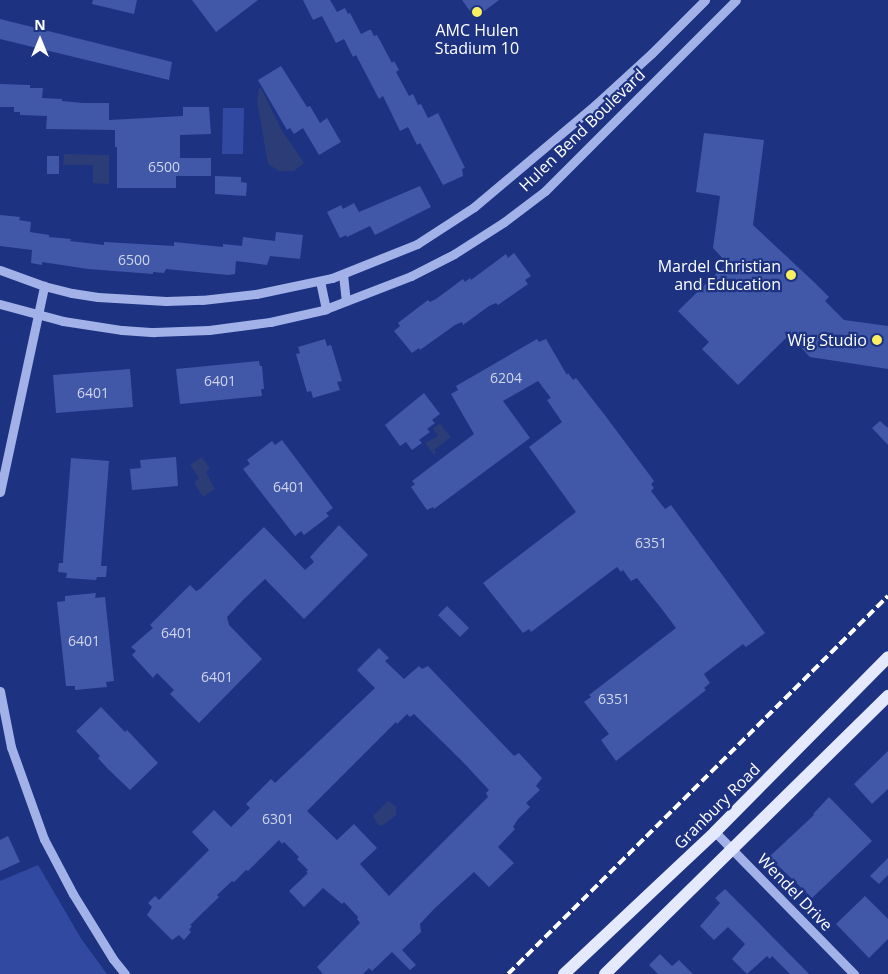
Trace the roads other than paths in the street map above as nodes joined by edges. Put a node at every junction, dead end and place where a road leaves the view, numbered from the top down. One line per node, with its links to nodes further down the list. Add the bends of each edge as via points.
1 (705, 0): 4 (street, Hulen Bend Boulevard, via 595,105 474,207 417,244)
2 (736, 0): 7 (street, Hulen Bend Boulevard, via 545,191 454,254 411,276)
3 (0, 270): 6 (street, Hulen Bend Boulevard)
4 (343, 274): 5 (street, Hulen Bend Boulevard); 7 (street)
5 (320, 281): 6 (street, Hulen Bend Boulevard, via 256,294 166,301 98,296); 9 (street)
6 (44, 286): 10 (street)
7 (346, 301): 9 (street, Hulen Bend Boulevard)
8 (0, 304): 10 (street, Hulen Bend Boulevard)
9 (326, 309): 10 (street, Hulen Bend Boulevard, via 270,322 176,332 122,330)
10 (37, 315): 11 (street)
11 (0, 492)
12 (888, 657): 15 (main road, Granbury Road)
13 (0, 691): 18 (street, via 11,747 44,839 73,894)
14 (888, 696): 16 (main road)
15 (715, 832): 16 (street, Wendel Drive); 19 (main road, Granbury Road)
16 (732, 848): 17 (main road); 20 (street, Wendel Drive)
17 (608, 973)
18 (125, 974)
19 (564, 974)
20 (854, 974)

